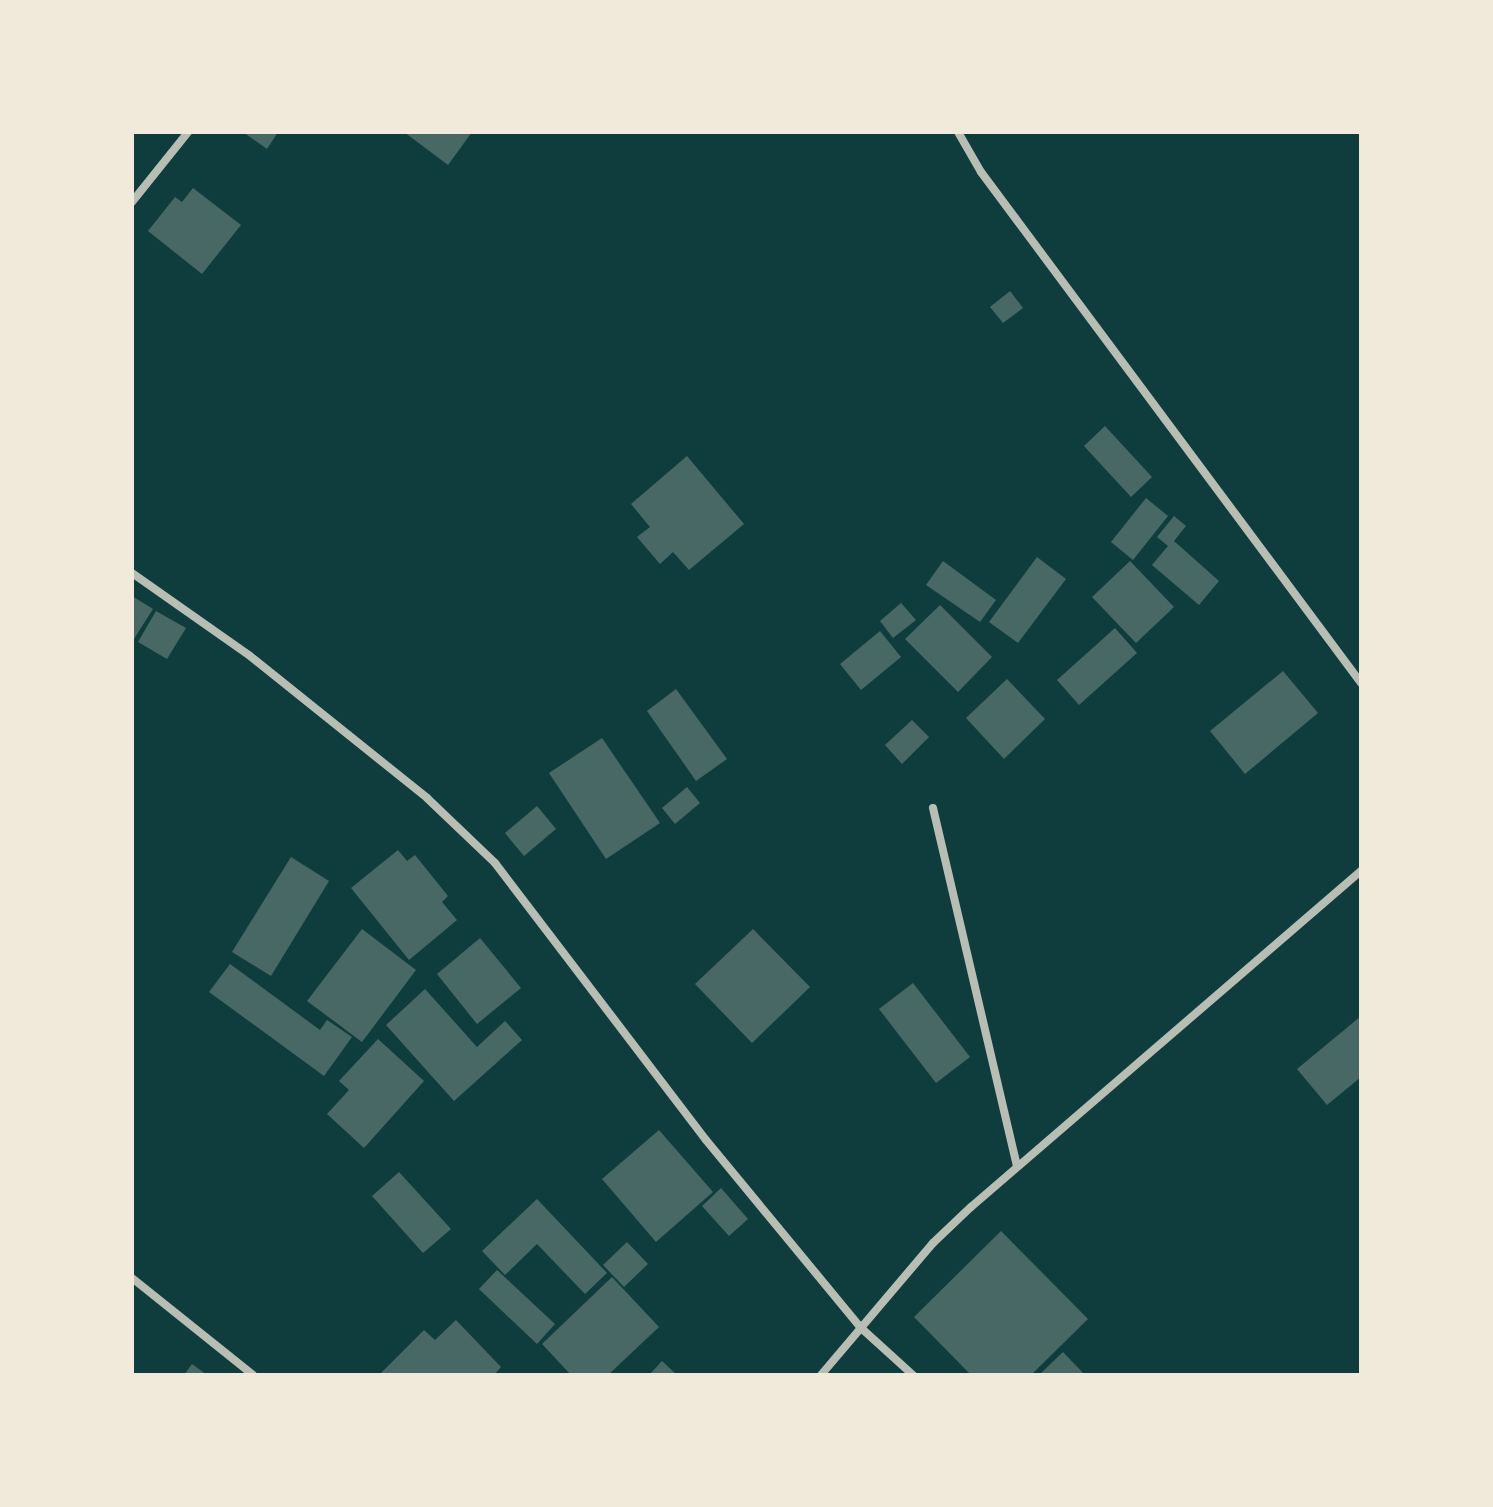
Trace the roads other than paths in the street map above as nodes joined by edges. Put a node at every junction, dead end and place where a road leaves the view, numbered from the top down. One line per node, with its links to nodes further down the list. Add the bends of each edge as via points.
1 (188, 132): 3 (street)
2 (958, 132): 5 (street, via 981,172)
3 (132, 202)
4 (132, 573): 10 (street, via 427,798 495,863 706,1140)
5 (1361, 683)
6 (933, 808): 8 (street)
7 (1361, 871): 8 (street)
8 (1017, 1166): 10 (street, via 933,1243)
9 (132, 1278): 11 (street)
10 (860, 1327): 12 (street); 13 (street)
11 (253, 1375)
12 (821, 1375)
13 (913, 1375)

